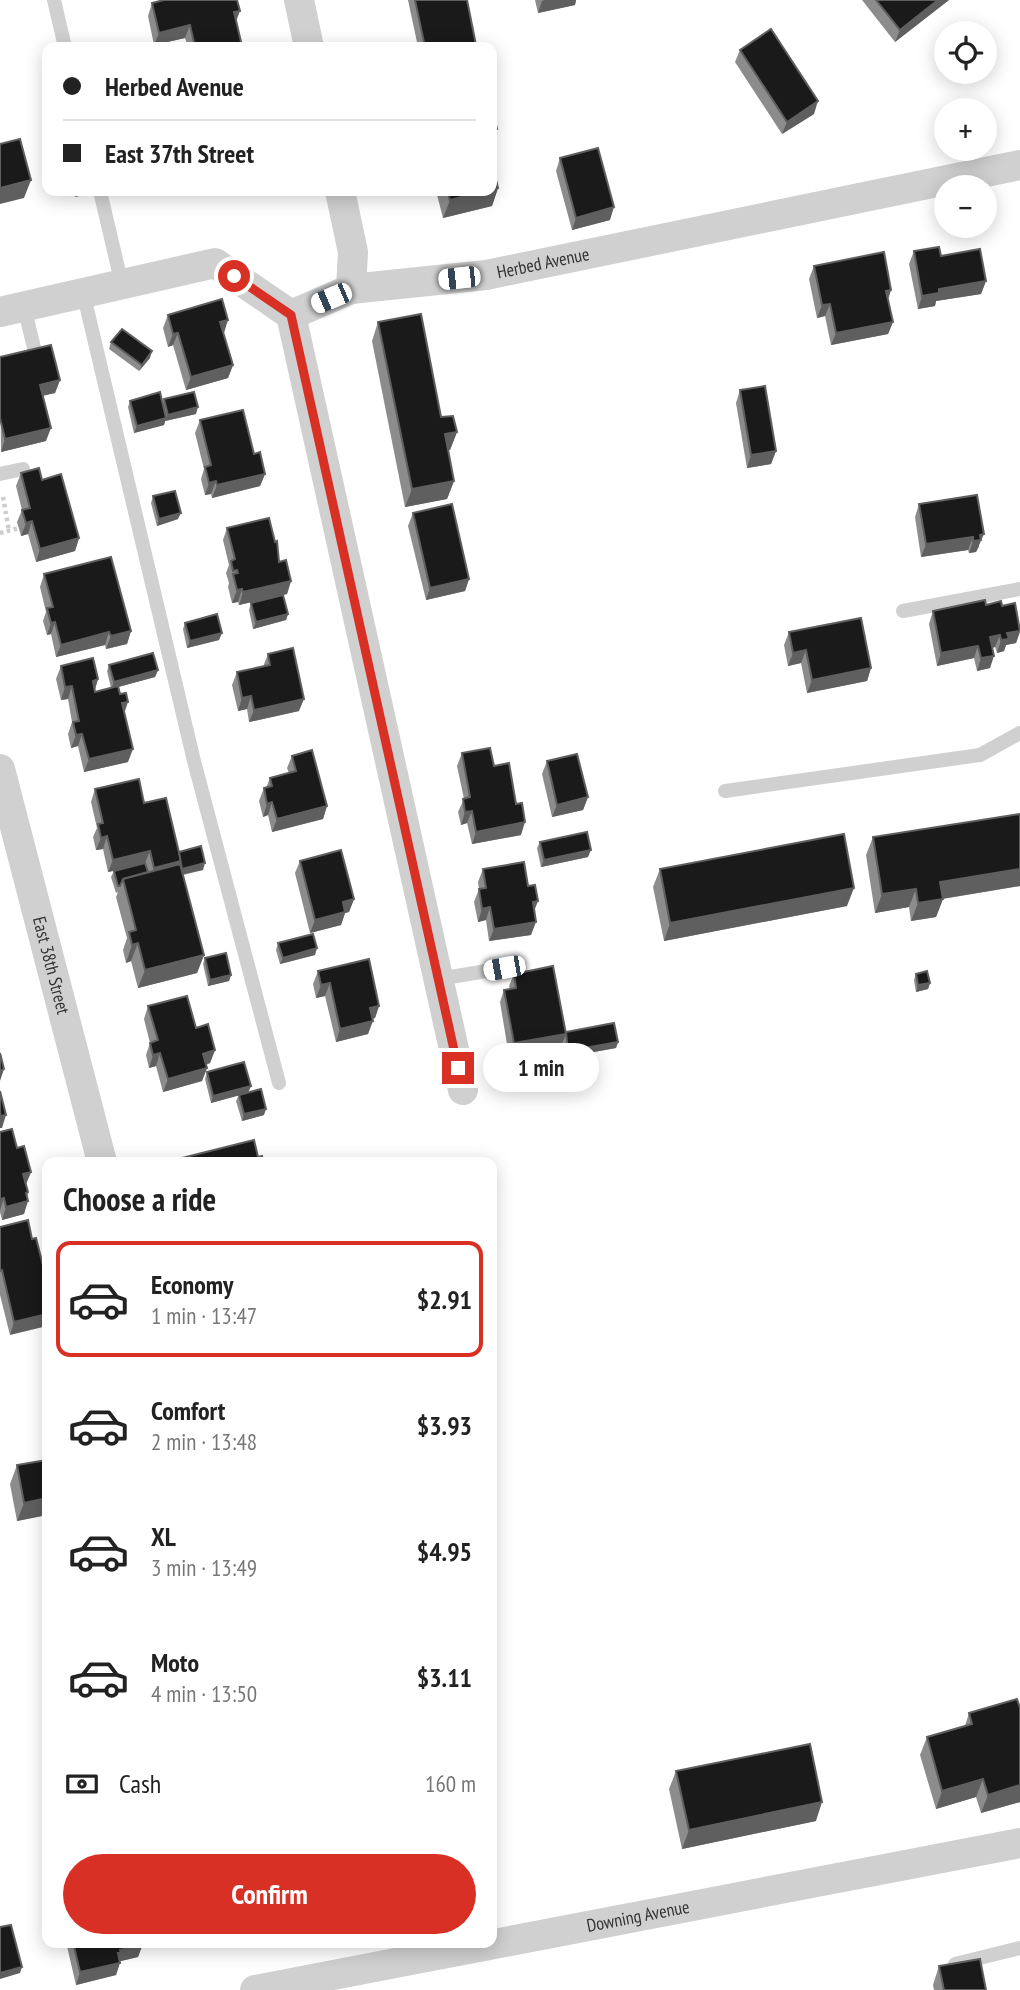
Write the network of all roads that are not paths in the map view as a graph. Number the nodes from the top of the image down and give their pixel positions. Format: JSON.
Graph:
{"nodes":[{"id":1,"x":54,"y":0,"type":"edge"},
{"id":2,"x":299,"y":0,"type":"edge"},
{"id":3,"x":64,"y":42,"type":"edge"},
{"id":4,"x":308,"y":42,"type":"edge"},
{"id":5,"x":1020,"y":165,"type":"edge"},
{"id":6,"x":101,"y":196,"type":"edge"},
{"id":7,"x":341,"y":196,"type":"edge"},
{"id":8,"x":122,"y":285,"type":"junction"},
{"id":9,"x":351,"y":289,"type":"junction"},
{"id":10,"x":83,"y":292,"type":"junction"},
{"id":11,"x":12,"y":309,"type":"edge"},
{"id":12,"x":291,"y":315,"type":"junction"},
{"id":13,"x":37,"y":359,"type":"edge"},
{"id":14,"x":23,"y":469,"type":"edge"},
{"id":15,"x":2,"y":474,"type":"edge"},
{"id":16,"x":1020,"y":589,"type":"edge"},
{"id":17,"x":903,"y":611,"type":"dead end"},
{"id":18,"x":1020,"y":733,"type":"edge"},
{"id":19,"x":0,"y":769,"type":"edge"},
{"id":20,"x":726,"y":792,"type":"dead end"},
{"id":21,"x":504,"y":968,"type":"dead end"},
{"id":22,"x":439,"y":979,"type":"junction"},
{"id":23,"x":279,"y":1083,"type":"dead end"},
{"id":24,"x":463,"y":1090,"type":"dead end"},
{"id":25,"x":101,"y":1157,"type":"edge"},
{"id":26,"x":1020,"y":1843,"type":"edge"},
{"id":27,"x":497,"y":1943,"type":"edge"},
{"id":28,"x":474,"y":1948,"type":"edge"},
{"id":29,"x":1020,"y":1948,"type":"edge"},
{"id":30,"x":955,"y":1964,"type":"edge"},
{"id":31,"x":255,"y":1990,"type":"edge"}],
"edges":[{"from":1,"to":3,"type":"lane"},
{"from":2,"to":4,"type":"street"},
{"from":5,"to":9,"type":"street","name":"Herbed Avenue"},
{"from":6,"to":8,"type":"lane"},
{"from":7,"to":9,"type":"street"},
{"from":8,"to":10,"type":"street"},
{"from":8,"to":12,"type":"street"},
{"from":9,"to":12,"type":"street","name":"Herbed Avenue"},
{"from":10,"to":11,"type":"street"},
{"from":10,"to":23,"type":"lane"},
{"from":11,"to":13,"type":"lane"},
{"from":12,"to":22,"type":"street"},
{"from":14,"to":15,"type":"lane"},
{"from":16,"to":17,"type":"lane"},
{"from":18,"to":20,"type":"lane"},
{"from":19,"to":25,"type":"street","name":"East 38th Street"},
{"from":21,"to":22,"type":"lane"},
{"from":22,"to":24,"type":"street"},
{"from":26,"to":27,"type":"street","name":"Downing Avenue"},
{"from":28,"to":31,"type":"street","name":"Downing Avenue"},
{"from":29,"to":30,"type":"lane"}]}
